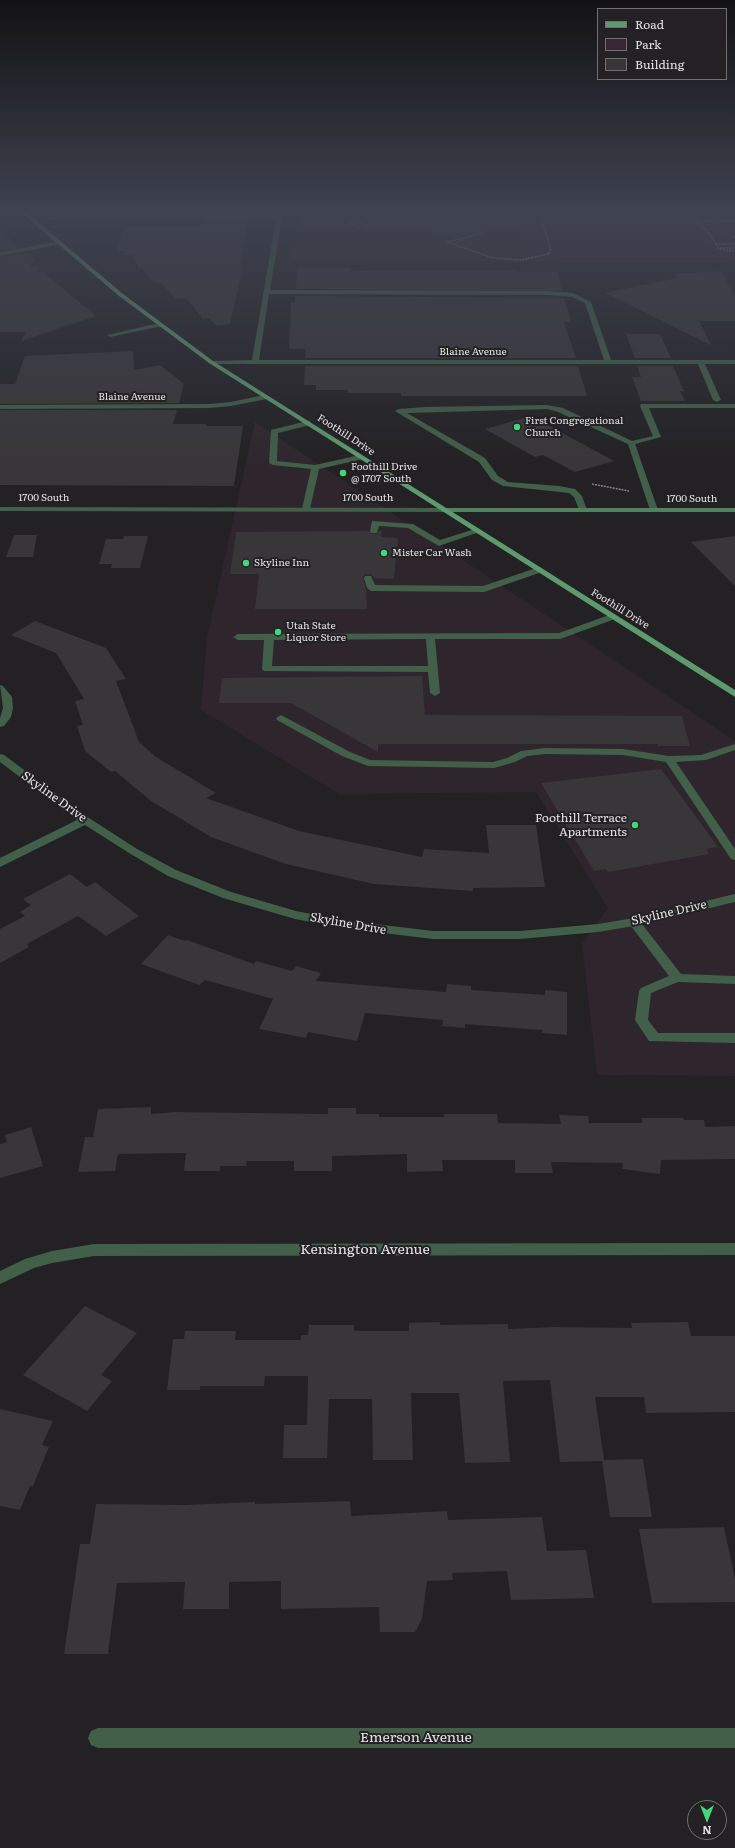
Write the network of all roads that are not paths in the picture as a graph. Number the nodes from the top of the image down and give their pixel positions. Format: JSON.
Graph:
{"nodes":[{"id":1,"x":124,"y":297,"type":"edge"},
{"id":2,"x":265,"y":297,"type":"edge"},
{"id":3,"x":579,"y":297,"type":"edge"},
{"id":4,"x":160,"y":325,"type":"junction"},
{"id":5,"x":110,"y":335,"type":"dead end"},
{"id":6,"x":211,"y":362,"type":"junction"},
{"id":7,"x":255,"y":362,"type":"junction"},
{"id":8,"x":608,"y":362,"type":"junction"},
{"id":9,"x":701,"y":362,"type":"junction"},
{"id":10,"x":735,"y":362,"type":"edge"},
{"id":11,"x":264,"y":396,"type":"junction"},
{"id":12,"x":718,"y":400,"type":"dead end"},
{"id":13,"x":735,"y":406,"type":"edge"},
{"id":14,"x":0,"y":407,"type":"edge"},
{"id":15,"x":307,"y":423,"type":"junction"},
{"id":16,"x":631,"y":443,"type":"junction"},
{"id":17,"x":360,"y":457,"type":"junction"},
{"id":18,"x":315,"y":467,"type":"junction"},
{"id":19,"x":0,"y":509,"type":"edge"},
{"id":20,"x":306,"y":510,"type":"junction"},
{"id":21,"x":445,"y":510,"type":"junction"},
{"id":22,"x":583,"y":510,"type":"junction"},
{"id":23,"x":654,"y":510,"type":"junction"},
{"id":24,"x":735,"y":510,"type":"edge"},
{"id":25,"x":374,"y":530,"type":"dead end"},
{"id":26,"x":478,"y":531,"type":"junction"},
{"id":27,"x":539,"y":570,"type":"junction"},
{"id":28,"x":368,"y":578,"type":"dead end"},
{"id":29,"x":612,"y":617,"type":"junction"},
{"id":30,"x":430,"y":636,"type":"junction"},
{"id":31,"x":238,"y":637,"type":"dead end"},
{"id":32,"x":269,"y":637,"type":"junction"},
{"id":33,"x":433,"y":669,"type":"junction"},
{"id":34,"x":0,"y":688,"type":"edge"},
{"id":35,"x":435,"y":693,"type":"dead end"},
{"id":36,"x":735,"y":694,"type":"edge"},
{"id":37,"x":281,"y":718,"type":"dead end"},
{"id":38,"x":0,"y":724,"type":"edge"},
{"id":39,"x":735,"y":747,"type":"edge"},
{"id":40,"x":0,"y":757,"type":"edge"},
{"id":41,"x":669,"y":759,"type":"junction"},
{"id":42,"x":85,"y":820,"type":"junction"},
{"id":43,"x":735,"y":857,"type":"edge"},
{"id":44,"x":0,"y":863,"type":"edge"},
{"id":45,"x":735,"y":898,"type":"edge"},
{"id":46,"x":634,"y":922,"type":"junction"},
{"id":47,"x":677,"y":978,"type":"junction"},
{"id":48,"x":735,"y":980,"type":"edge"},
{"id":49,"x":735,"y":1038,"type":"edge"},
{"id":50,"x":735,"y":1249,"type":"edge"},
{"id":51,"x":0,"y":1278,"type":"edge"},
{"id":52,"x":98,"y":1738,"type":"dead end"},
{"id":53,"x":735,"y":1738,"type":"edge"}],
"edges":[{"from":1,"to":4,"type":"main road","name":"Foothill Drive"},
{"from":2,"to":7,"type":"street"},
{"from":3,"to":8,"type":"street"},
{"from":4,"to":5,"type":"street"},
{"from":4,"to":6,"type":"main road","name":"Foothill Drive"},
{"from":6,"to":7,"type":"street","name":"Blaine Avenue"},
{"from":6,"to":11,"type":"main road","name":"Foothill Drive"},
{"from":7,"to":8,"type":"street","name":"Blaine Avenue"},
{"from":8,"to":9,"type":"street","name":"Blaine Avenue"},
{"from":9,"to":10,"type":"street","name":"Blaine Avenue"},
{"from":9,"to":12,"type":"street"},
{"from":11,"to":14,"type":"street","name":"Blaine Avenue"},
{"from":11,"to":15,"type":"main road","name":"Foothill Drive"},
{"from":13,"to":16,"type":"street"},
{"from":15,"to":17,"type":"main road","name":"Foothill Drive"},
{"from":15,"to":18,"type":"street"},
{"from":16,"to":22,"type":"street"},
{"from":16,"to":23,"type":"street"},
{"from":17,"to":18,"type":"street"},
{"from":17,"to":21,"type":"main road","name":"Foothill Drive"},
{"from":18,"to":20,"type":"street"},
{"from":19,"to":20,"type":"street","name":"1700 South"},
{"from":20,"to":21,"type":"street","name":"1700 South"},
{"from":21,"to":22,"type":"street","name":"1700 South"},
{"from":21,"to":26,"type":"main road","name":"Foothill Drive"},
{"from":22,"to":23,"type":"street","name":"1700 South"},
{"from":23,"to":24,"type":"street","name":"1700 South"},
{"from":25,"to":26,"type":"street"},
{"from":26,"to":27,"type":"main road","name":"Foothill Drive"},
{"from":27,"to":28,"type":"street"},
{"from":27,"to":29,"type":"main road","name":"Foothill Drive"},
{"from":29,"to":30,"type":"street"},
{"from":29,"to":36,"type":"main road","name":"Foothill Drive"},
{"from":30,"to":32,"type":"street"},
{"from":30,"to":33,"type":"street"},
{"from":31,"to":32,"type":"street"},
{"from":32,"to":33,"type":"street"},
{"from":33,"to":35,"type":"street"},
{"from":34,"to":38,"type":"street"},
{"from":37,"to":41,"type":"street"},
{"from":39,"to":41,"type":"street"},
{"from":40,"to":42,"type":"street","name":"Skyline Drive"},
{"from":41,"to":43,"type":"street"},
{"from":42,"to":44,"type":"street"},
{"from":42,"to":46,"type":"street","name":"Skyline Drive"},
{"from":45,"to":46,"type":"street","name":"Skyline Drive"},
{"from":46,"to":47,"type":"street"},
{"from":47,"to":48,"type":"street"},
{"from":47,"to":49,"type":"street"},
{"from":50,"to":51,"type":"street","name":"Kensington Avenue"},
{"from":52,"to":53,"type":"street","name":"Emerson Avenue"}]}
